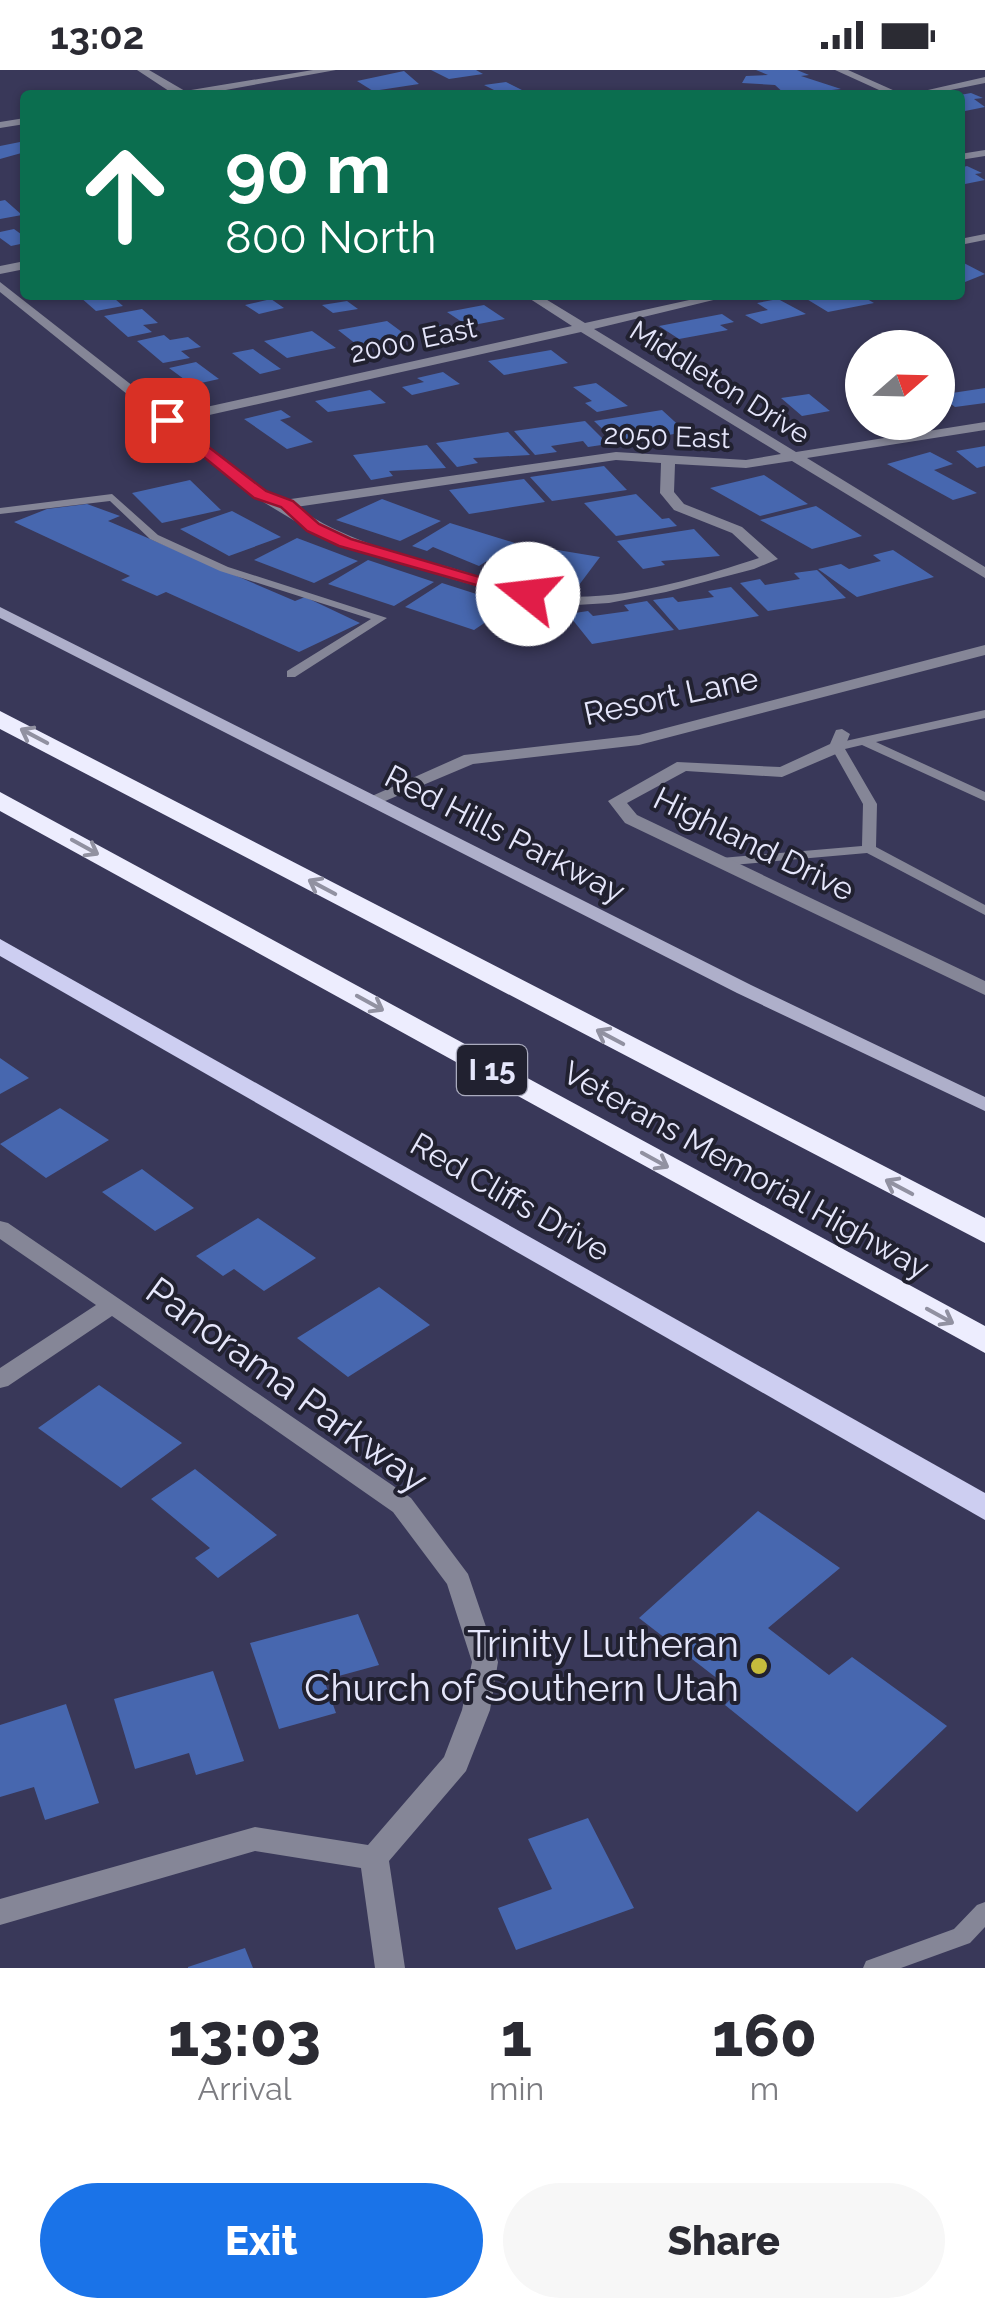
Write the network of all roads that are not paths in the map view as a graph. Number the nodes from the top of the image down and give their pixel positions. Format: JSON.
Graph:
{"nodes":[{"id":1,"x":142,"y":70,"type":"edge"},
{"id":2,"x":331,"y":70,"type":"edge"},
{"id":3,"x":840,"y":70,"type":"edge"},
{"id":4,"x":985,"y":80,"type":"edge"},
{"id":5,"x":175,"y":90,"type":"edge"},
{"id":6,"x":213,"y":90,"type":"edge"},
{"id":7,"x":887,"y":90,"type":"edge"},
{"id":8,"x":936,"y":90,"type":"edge"},
{"id":9,"x":0,"y":286,"type":"edge"},
{"id":10,"x":538,"y":300,"type":"edge"},
{"id":11,"x":706,"y":300,"type":"edge"},
{"id":12,"x":584,"y":328,"type":"junction"},
{"id":13,"x":167,"y":420,"type":"junction"},
{"id":14,"x":985,"y":426,"type":"edge"},
{"id":15,"x":793,"y":457,"type":"junction"},
{"id":16,"x":668,"y":460,"type":"junction"},
{"id":17,"x":287,"y":504,"type":"junction"},
{"id":18,"x":0,"y":511,"type":"edge"},
{"id":19,"x":985,"y":573,"type":"edge"},
{"id":20,"x":0,"y":612,"type":"edge"},
{"id":21,"x":985,"y":650,"type":"edge"},
{"id":22,"x":290,"y":674,"type":"dead end"},
{"id":23,"x":985,"y":714,"type":"edge"},
{"id":24,"x":0,"y":719,"type":"edge"},
{"id":25,"x":840,"y":741,"type":"junction"},
{"id":26,"x":866,"y":742,"type":"junction"},
{"id":27,"x":985,"y":797,"type":"edge"},
{"id":28,"x":0,"y":800,"type":"edge"},
{"id":29,"x":372,"y":800,"type":"junction"},
{"id":30,"x":868,"y":849,"type":"junction"},
{"id":31,"x":721,"y":862,"type":"junction"},
{"id":32,"x":985,"y":911,"type":"edge"},
{"id":33,"x":0,"y":946,"type":"edge"},
{"id":34,"x":985,"y":989,"type":"edge"},
{"id":35,"x":985,"y":1105,"type":"edge"},
{"id":36,"x":0,"y":1228,"type":"edge"},
{"id":37,"x":985,"y":1232,"type":"edge"},
{"id":38,"x":112,"y":1305,"type":"junction"},
{"id":39,"x":985,"y":1341,"type":"edge"},
{"id":40,"x":0,"y":1380,"type":"edge"},
{"id":41,"x":985,"y":1508,"type":"edge"},
{"id":42,"x":374,"y":1858,"type":"junction"},
{"id":43,"x":0,"y":1912,"type":"edge"},
{"id":44,"x":985,"y":1912,"type":"edge"},
{"id":45,"x":390,"y":1968,"type":"edge"},
{"id":46,"x":874,"y":1968,"type":"edge"}],
"edges":[{"from":1,"to":5,"type":"street"},
{"from":2,"to":6,"type":"street"},
{"from":3,"to":7,"type":"street"},
{"from":4,"to":8,"type":"street"},
{"from":9,"to":13,"type":"street"},
{"from":10,"to":12,"type":"street","name":"Middleton Drive"},
{"from":11,"to":12,"type":"street","name":"2000 East"},
{"from":12,"to":13,"type":"street","name":"2000 East"},
{"from":12,"to":15,"type":"street","name":"Middleton Drive"},
{"from":13,"to":17,"type":"street"},
{"from":14,"to":15,"type":"street","name":"2050 East"},
{"from":15,"to":16,"type":"street","name":"2050 East"},
{"from":15,"to":19,"type":"street","name":"Middleton Drive"},
{"from":16,"to":17,"type":"street","name":"2050 East"},
{"from":16,"to":17,"type":"street"},
{"from":18,"to":22,"type":"lane"},
{"from":20,"to":29,"type":"main road","name":"Red Hills Parkway"},
{"from":21,"to":29,"type":"street","name":"Resort Lane"},
{"from":23,"to":26,"type":"lane"},
{"from":37,"to":24,"type":"highway","name":"Veterans Memorial Highway","number":"I 15","one_way":true},
{"from":25,"to":26,"type":"lane"},
{"from":25,"to":30,"type":"lane"},
{"from":25,"to":31,"type":"street","name":"Highland Drive"},
{"from":26,"to":27,"type":"lane"},
{"from":28,"to":39,"type":"highway","name":"Veterans Memorial Highway","number":"I 15","one_way":true},
{"from":29,"to":35,"type":"main road","name":"Red Hills Parkway"},
{"from":30,"to":31,"type":"lane"},
{"from":30,"to":32,"type":"lane"},
{"from":31,"to":34,"type":"street","name":"Highland Drive"},
{"from":33,"to":41,"type":"main road","name":"Red Cliffs Drive"},
{"from":36,"to":38,"type":"street","name":"Panorama Parkway"},
{"from":38,"to":40,"type":"street"},
{"from":38,"to":42,"type":"street","name":"Panorama Parkway"},
{"from":42,"to":43,"type":"street"},
{"from":42,"to":45,"type":"street"},
{"from":44,"to":46,"type":"lane"}]}
